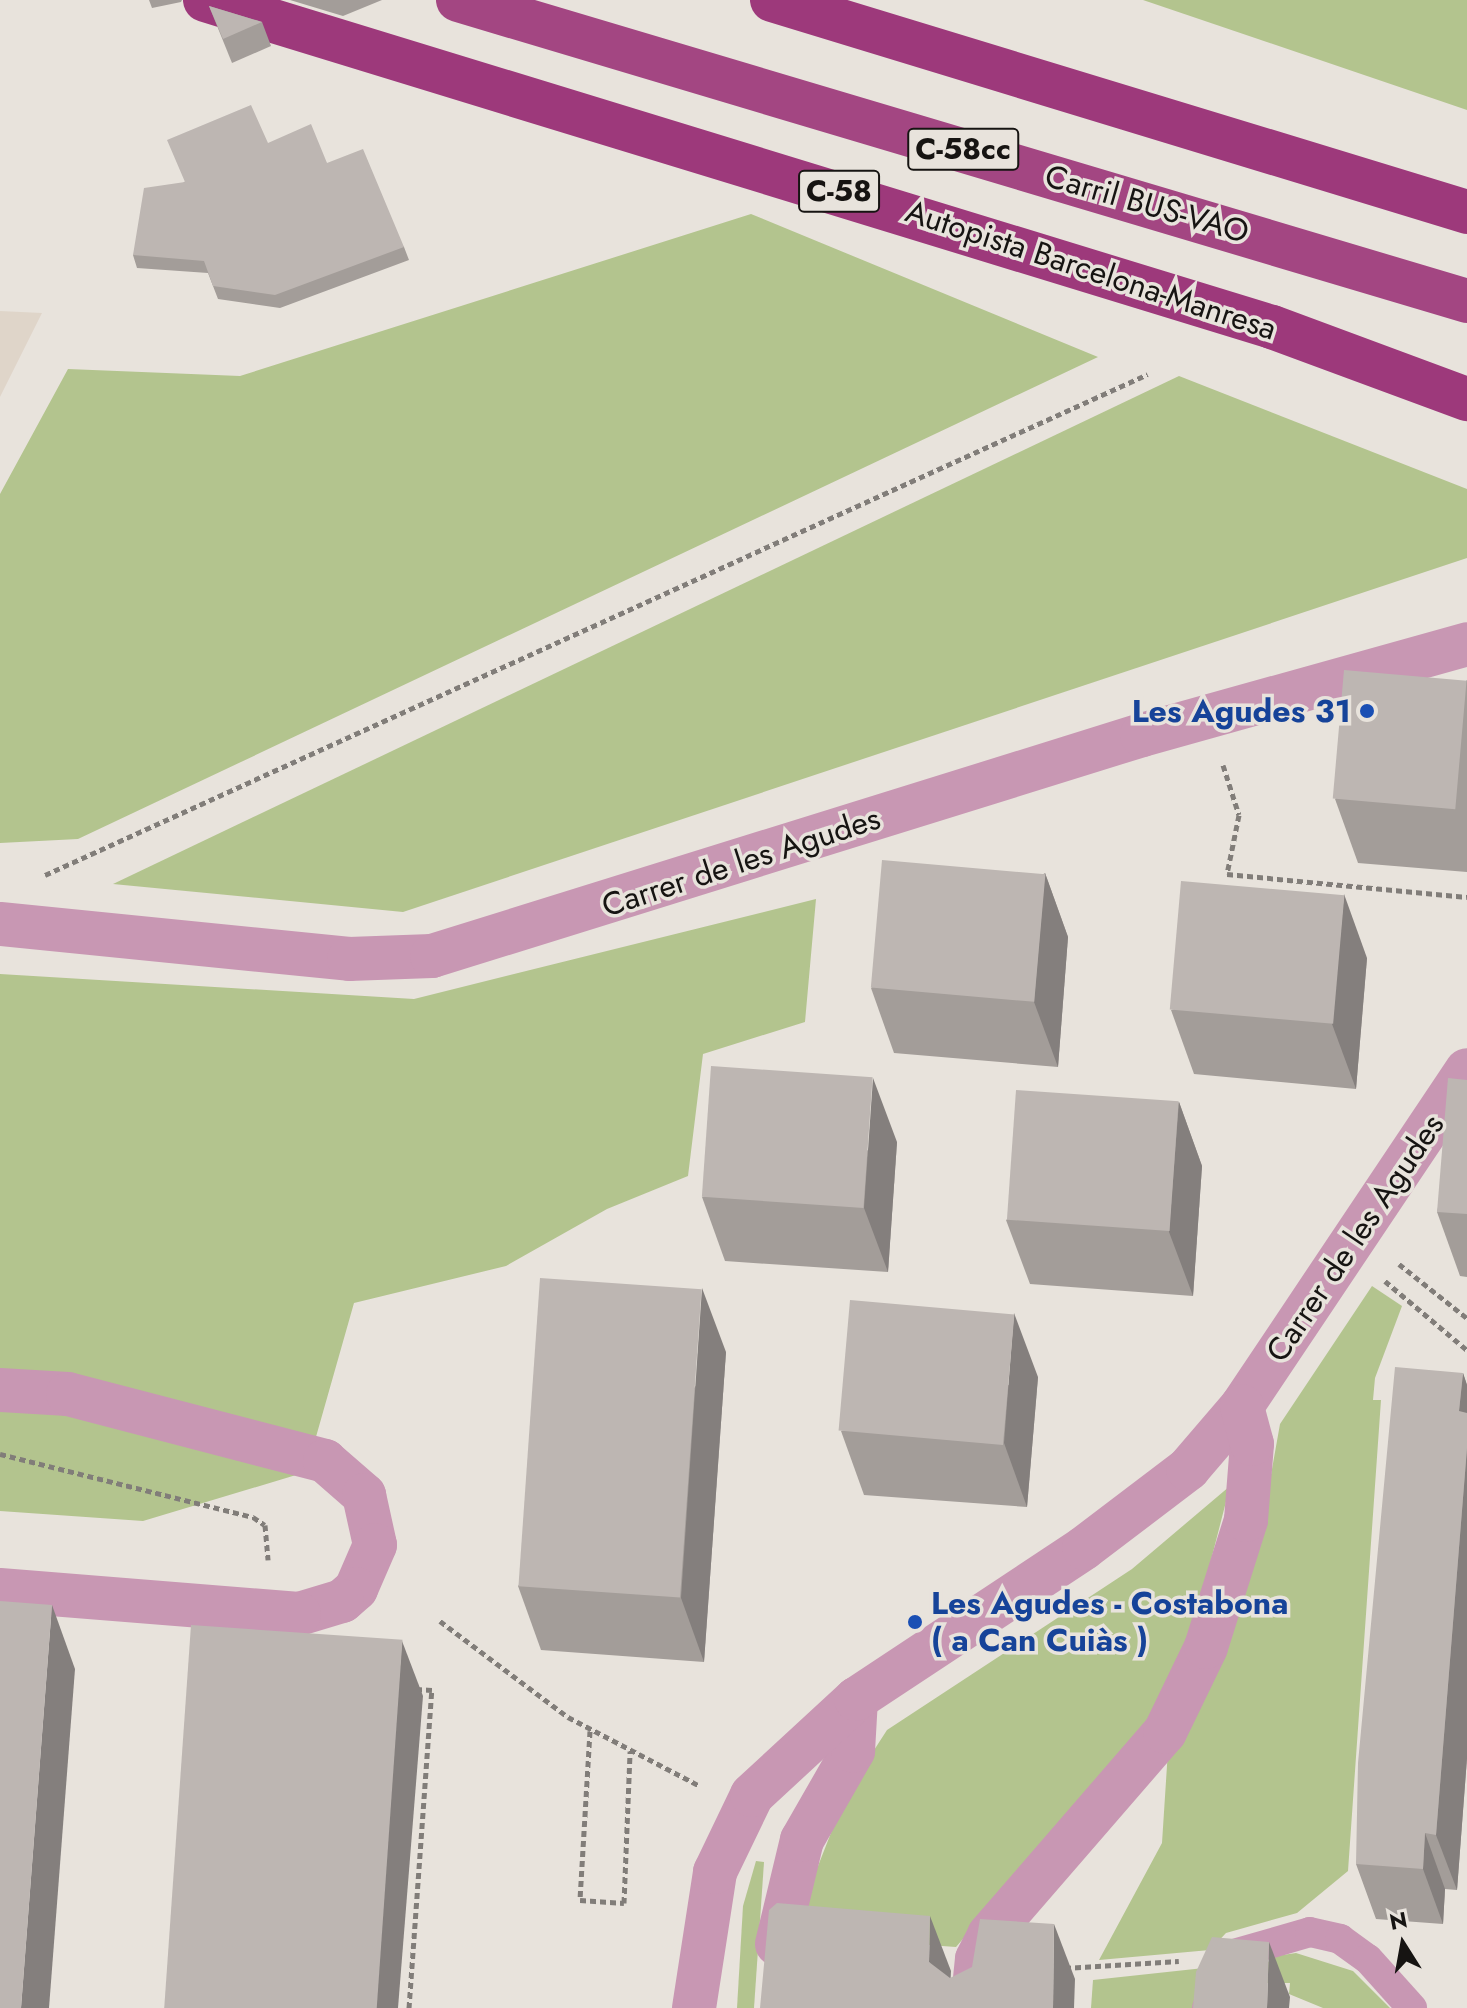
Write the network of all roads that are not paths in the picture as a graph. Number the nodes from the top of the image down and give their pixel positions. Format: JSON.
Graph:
{"nodes":[{"id":1,"x":205,"y":0,"type":"edge"},
{"id":2,"x":458,"y":0,"type":"edge"},
{"id":3,"x":785,"y":4,"type":"edge"},
{"id":4,"x":1467,"y":212,"type":"edge"},
{"id":5,"x":1467,"y":301,"type":"edge"},
{"id":6,"x":1467,"y":399,"type":"edge"},
{"id":7,"x":1467,"y":644,"type":"edge"},
{"id":8,"x":0,"y":924,"type":"edge"},
{"id":9,"x":1467,"y":1070,"type":"edge"},
{"id":10,"x":0,"y":1390,"type":"edge"},
{"id":11,"x":1242,"y":1406,"type":"junction"},
{"id":12,"x":0,"y":1590,"type":"edge"},
{"id":13,"x":856,"y":1699,"type":"junction"},
{"id":14,"x":777,"y":1944,"type":"edge"},
{"id":15,"x":694,"y":2008,"type":"edge"},
{"id":16,"x":972,"y":2008,"type":"edge"},
{"id":17,"x":1207,"y":2008,"type":"edge"},
{"id":18,"x":1412,"y":2008,"type":"edge"}],
"edges":[{"from":1,"to":6,"type":"highway","name":"Autopista Barcelona-Manresa","number":"C-58"},
{"from":2,"to":5,"type":"highway","name":"Carril BUS-VAO","number":"C-58cc"},
{"from":3,"to":4,"type":"highway"},
{"from":7,"to":8,"type":"street","name":"Carrer de les Agudes"},
{"from":9,"to":11,"type":"street","name":"Carrer de les Agudes"},
{"from":10,"to":12,"type":"street"},
{"from":11,"to":13,"type":"street","name":"Carrer de les Agudes"},
{"from":11,"to":16,"type":"street"},
{"from":13,"to":14,"type":"street"},
{"from":13,"to":15,"type":"street","name":"Carrer de les Agudes"},
{"from":17,"to":18,"type":"lane"}]}
